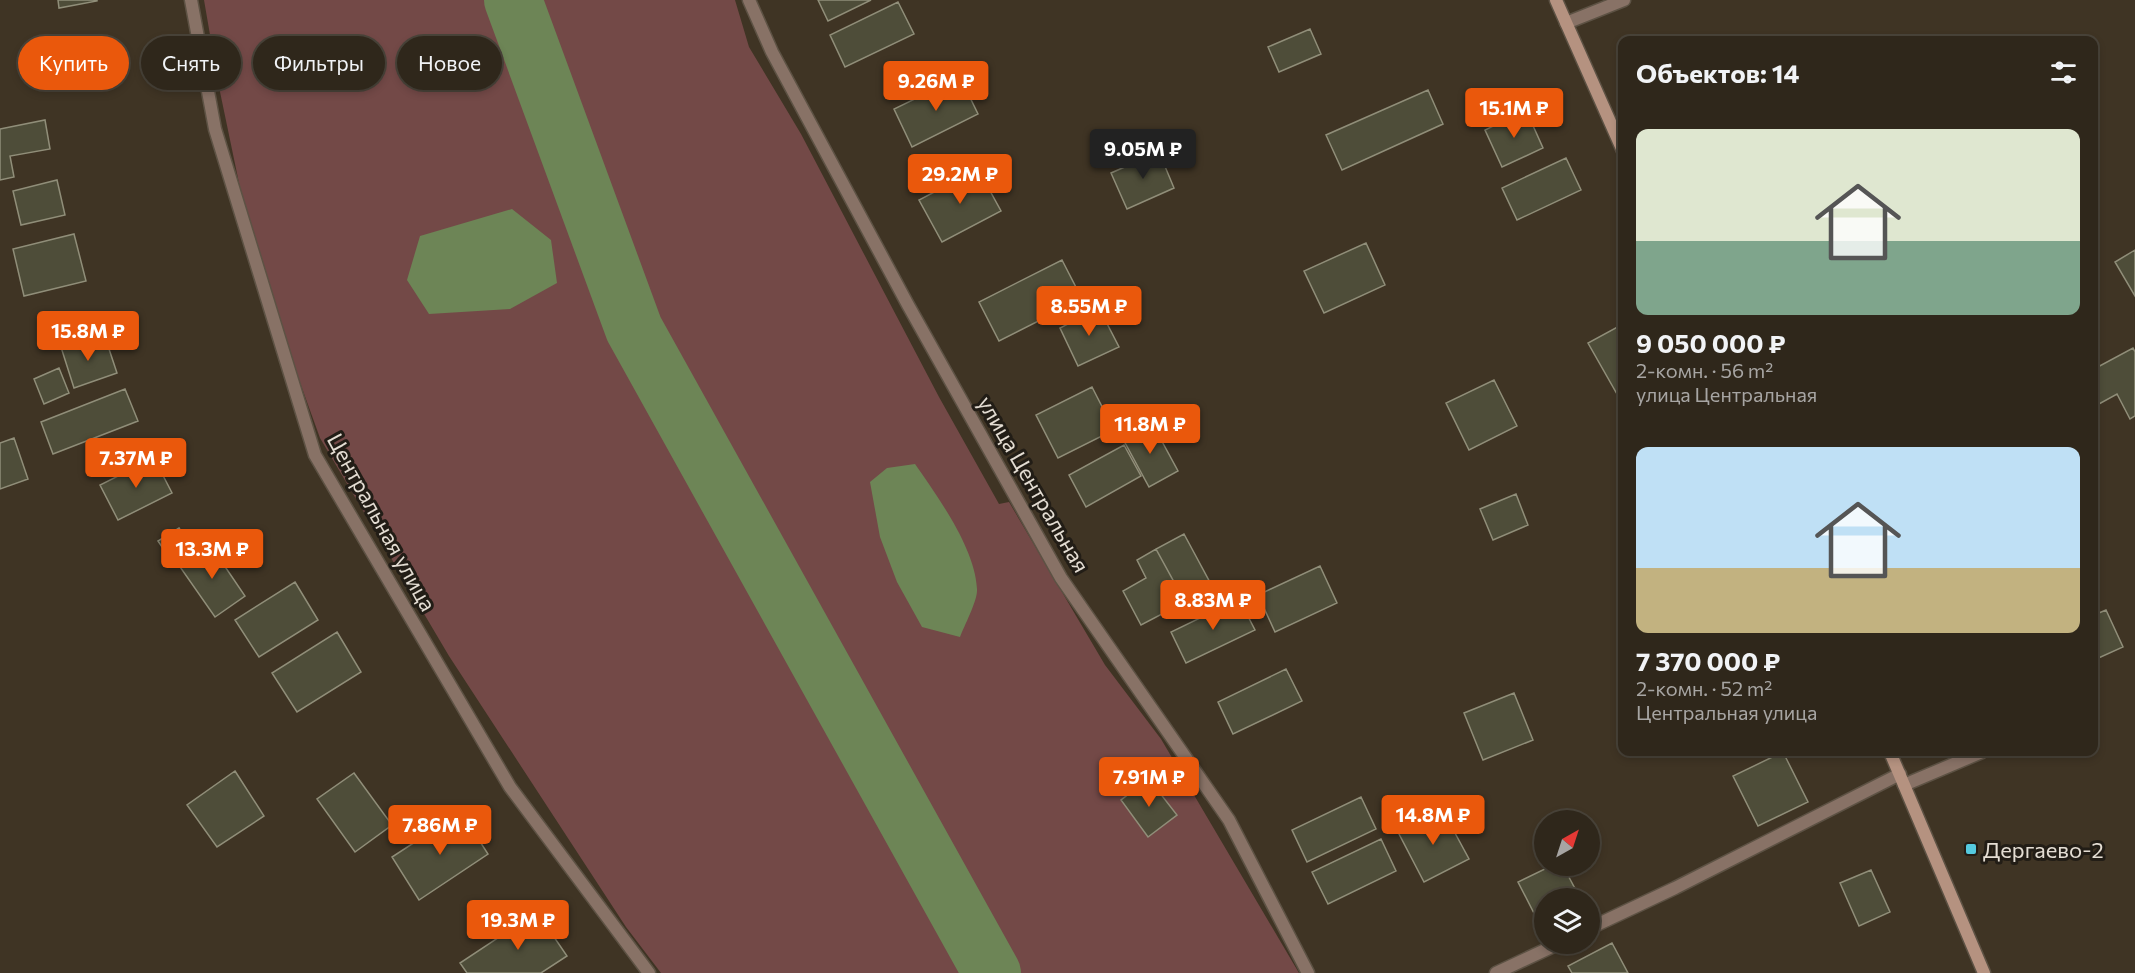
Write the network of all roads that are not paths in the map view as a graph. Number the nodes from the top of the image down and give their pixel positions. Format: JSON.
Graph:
{"nodes":[{"id":1,"x":191,"y":0,"type":"edge"},
{"id":2,"x":749,"y":0,"type":"edge"},
{"id":3,"x":1556,"y":0,"type":"edge"},
{"id":4,"x":1624,"y":0,"type":"edge"},
{"id":5,"x":1566,"y":23,"type":"junction"},
{"id":6,"x":1618,"y":140,"type":"edge"},
{"id":7,"x":1892,"y":756,"type":"edge"},
{"id":8,"x":1971,"y":756,"type":"edge"},
{"id":9,"x":1902,"y":780,"type":"junction"},
{"id":10,"x":1600,"y":923,"type":"edge"},
{"id":11,"x":1537,"y":954,"type":"edge"},
{"id":12,"x":649,"y":973,"type":"edge"},
{"id":13,"x":1308,"y":973,"type":"edge"},
{"id":14,"x":1496,"y":973,"type":"edge"},
{"id":15,"x":1984,"y":973,"type":"edge"}],
"edges":[{"from":1,"to":12,"type":"street","name":"Центральная улица"},
{"from":2,"to":13,"type":"street","name":"улица Центральная"},
{"from":3,"to":5,"type":"main road"},
{"from":4,"to":5,"type":"street"},
{"from":5,"to":6,"type":"main road"},
{"from":7,"to":9,"type":"main road"},
{"from":8,"to":9,"type":"street"},
{"from":9,"to":10,"type":"street"},
{"from":9,"to":15,"type":"main road"},
{"from":11,"to":14,"type":"street"}]}
